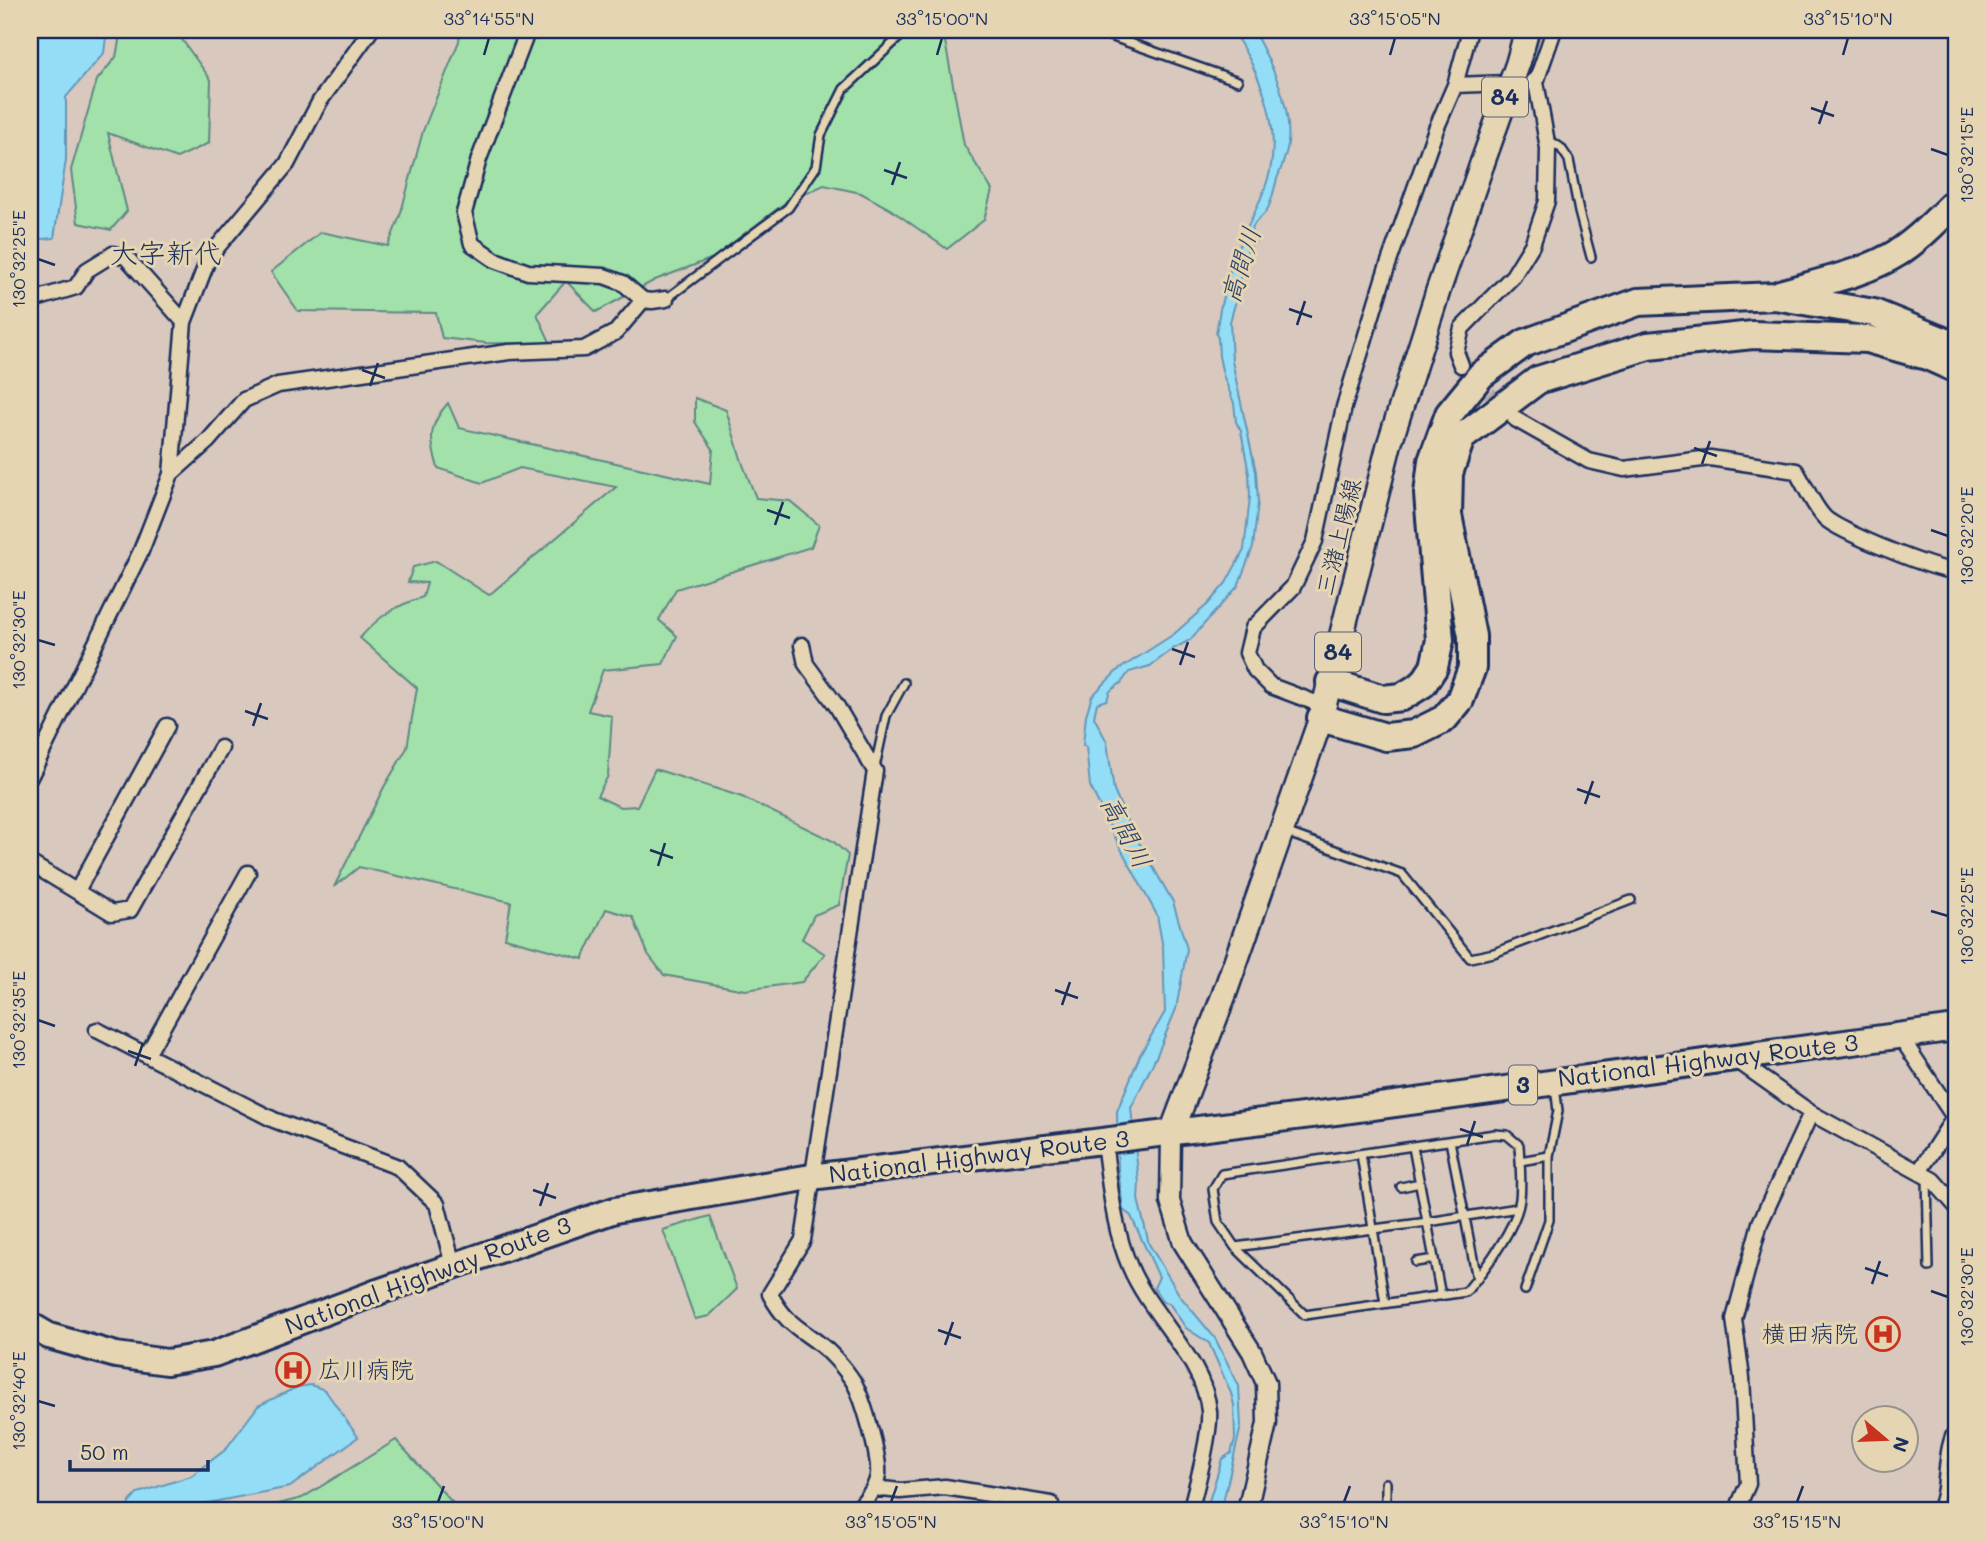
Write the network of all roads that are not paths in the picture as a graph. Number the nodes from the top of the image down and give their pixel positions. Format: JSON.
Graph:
{"nodes":[{"id":1,"x":369,"y":30,"type":"edge"},
{"id":2,"x":528,"y":30,"type":"edge"},
{"id":3,"x":907,"y":30,"type":"edge"},
{"id":4,"x":1093,"y":30,"type":"edge"},
{"id":5,"x":1470,"y":30,"type":"edge"},
{"id":6,"x":1527,"y":30,"type":"edge"},
{"id":7,"x":1554,"y":30,"type":"edge"},
{"id":8,"x":1238,"y":81,"type":"dead end"},
{"id":9,"x":1536,"y":82,"type":"junction"},
{"id":10,"x":1455,"y":85,"type":"junction"},
{"id":11,"x":1546,"y":138,"type":"junction"},
{"id":12,"x":1956,"y":201,"type":"edge"},
{"id":13,"x":1591,"y":257,"type":"dead end"},
{"id":14,"x":1776,"y":296,"type":"junction"},
{"id":15,"x":643,"y":299,"type":"junction"},
{"id":16,"x":666,"y":299,"type":"joint"},
{"id":17,"x":33,"y":300,"type":"dead end"},
{"id":18,"x":184,"y":322,"type":"junction"},
{"id":19,"x":1956,"y":346,"type":"edge"},
{"id":20,"x":1461,"y":365,"type":"dead end"},
{"id":21,"x":1956,"y":369,"type":"edge"},
{"id":22,"x":1515,"y":419,"type":"tunnel mouth"},
{"id":23,"x":171,"y":474,"type":"junction"},
{"id":24,"x":1956,"y":571,"type":"edge"},
{"id":25,"x":802,"y":645,"type":"dead end"},
{"id":26,"x":904,"y":683,"type":"dead end"},
{"id":27,"x":1325,"y":702,"type":"junction"},
{"id":28,"x":167,"y":726,"type":"dead end"},
{"id":29,"x":221,"y":748,"type":"dead end"},
{"id":30,"x":875,"y":771,"type":"junction"},
{"id":31,"x":30,"y":777,"type":"edge"},
{"id":32,"x":1281,"y":830,"type":"junction"},
{"id":33,"x":30,"y":863,"type":"edge"},
{"id":34,"x":248,"y":873,"type":"dead end"},
{"id":35,"x":77,"y":891,"type":"junction"},
{"id":36,"x":1630,"y":900,"type":"dead end"},
{"id":37,"x":1956,"y":1028,"type":"edge"},
{"id":38,"x":97,"y":1030,"type":"dead end"},
{"id":39,"x":1900,"y":1036,"type":"junction"},
{"id":40,"x":147,"y":1055,"type":"junction"},
{"id":41,"x":1735,"y":1059,"type":"junction"},
{"id":42,"x":1555,"y":1081,"type":"junction"},
{"id":43,"x":1811,"y":1113,"type":"junction"},
{"id":44,"x":1955,"y":1119,"type":"edge"},
{"id":45,"x":1158,"y":1135,"type":"junction"},
{"id":46,"x":1108,"y":1141,"type":"junction"},
{"id":47,"x":1450,"y":1141,"type":"junction"},
{"id":48,"x":1413,"y":1146,"type":"junction"},
{"id":49,"x":1360,"y":1154,"type":"junction"},
{"id":50,"x":1549,"y":1156,"type":"junction"},
{"id":51,"x":1520,"y":1161,"type":"junction"},
{"id":52,"x":1923,"y":1174,"type":"junction"},
{"id":53,"x":811,"y":1177,"type":"junction"},
{"id":54,"x":1420,"y":1183,"type":"junction"},
{"id":55,"x":1401,"y":1187,"type":"dead end"},
{"id":56,"x":1956,"y":1206,"type":"edge"},
{"id":57,"x":1518,"y":1208,"type":"junction"},
{"id":58,"x":1465,"y":1217,"type":"junction"},
{"id":59,"x":1428,"y":1222,"type":"junction"},
{"id":60,"x":1372,"y":1228,"type":"junction"},
{"id":61,"x":1235,"y":1247,"type":"junction"},
{"id":62,"x":1434,"y":1259,"type":"junction"},
{"id":63,"x":1416,"y":1262,"type":"dead end"},
{"id":64,"x":453,"y":1265,"type":"junction"},
{"id":65,"x":1929,"y":1267,"type":"dead end"},
{"id":66,"x":1477,"y":1279,"type":"junction"},
{"id":67,"x":1525,"y":1290,"type":"dead end"},
{"id":68,"x":1441,"y":1296,"type":"junction"},
{"id":69,"x":1385,"y":1303,"type":"junction"},
{"id":70,"x":30,"y":1325,"type":"edge"},
{"id":71,"x":1956,"y":1424,"type":"edge"},
{"id":72,"x":1386,"y":1483,"type":"dead end"},
{"id":73,"x":874,"y":1488,"type":"junction"},
{"id":74,"x":1740,"y":1502,"type":"dead end"},
{"id":75,"x":1196,"y":1510,"type":"edge"},
{"id":76,"x":856,"y":1511,"type":"edge"},
{"id":77,"x":1052,"y":1511,"type":"edge"},
{"id":78,"x":1247,"y":1511,"type":"edge"},
{"id":79,"x":1386,"y":1511,"type":"edge"},
{"id":80,"x":1935,"y":1511,"type":"edge"}],
"edges":[{"from":1,"to":18,"type":"street"},
{"from":2,"to":15,"type":"street"},
{"from":3,"to":16,"type":"lane"},
{"from":4,"to":8,"type":"lane"},
{"from":5,"to":10,"type":"street"},
{"from":6,"to":27,"type":"main road","name":"三潴上陽線","number":"84","bridge":true},
{"from":7,"to":9,"type":"street"},
{"from":9,"to":10,"type":"street"},
{"from":9,"to":11,"type":"street"},
{"from":10,"to":27,"type":"street"},
{"from":11,"to":13,"type":"lane"},
{"from":11,"to":20,"type":"street"},
{"from":12,"to":14,"type":"highway"},
{"from":14,"to":19,"type":"highway"},
{"from":14,"to":27,"type":"highway"},
{"from":15,"to":16,"type":"street"},
{"from":15,"to":23,"type":"street"},
{"from":17,"to":18,"type":"street"},
{"from":18,"to":23,"type":"street"},
{"from":21,"to":27,"type":"highway"},
{"from":22,"to":24,"type":"street"},
{"from":23,"to":31,"type":"street"},
{"from":25,"to":30,"type":"street"},
{"from":26,"to":30,"type":"lane"},
{"from":27,"to":32,"type":"main road","name":"三潴上陽線","number":"84"},
{"from":28,"to":35,"type":"street"},
{"from":29,"to":35,"type":"street"},
{"from":30,"to":53,"type":"street"},
{"from":32,"to":36,"type":"lane"},
{"from":32,"to":45,"type":"main road","name":"三潴上陽線","number":"84"},
{"from":33,"to":35,"type":"street"},
{"from":34,"to":40,"type":"street"},
{"from":37,"to":39,"type":"highway","name":"National Highway Route 3","number":"3"},
{"from":38,"to":40,"type":"street"},
{"from":39,"to":41,"type":"highway","name":"National Highway Route 3","number":"3"},
{"from":39,"to":44,"type":"street"},
{"from":40,"to":64,"type":"street"},
{"from":41,"to":42,"type":"highway","name":"National Highway Route 3","number":"3"},
{"from":41,"to":43,"type":"street"},
{"from":42,"to":45,"type":"highway","name":"National Highway Route 3","number":"3"},
{"from":42,"to":50,"type":"lane"},
{"from":43,"to":52,"type":"street"},
{"from":43,"to":74,"type":"street"},
{"from":44,"to":52,"type":"street"},
{"from":45,"to":46,"type":"highway","name":"National Highway Route 3","number":"3"},
{"from":45,"to":78,"type":"street"},
{"from":46,"to":53,"type":"highway","name":"National Highway Route 3","number":"3"},
{"from":46,"to":75,"type":"street"},
{"from":47,"to":48,"type":"lane"},
{"from":47,"to":51,"type":"lane"},
{"from":47,"to":58,"type":"lane"},
{"from":48,"to":49,"type":"lane"},
{"from":48,"to":54,"type":"lane"},
{"from":49,"to":60,"type":"lane"},
{"from":49,"to":61,"type":"lane"},
{"from":50,"to":51,"type":"lane"},
{"from":50,"to":67,"type":"lane"},
{"from":51,"to":57,"type":"lane"},
{"from":52,"to":56,"type":"street"},
{"from":52,"to":65,"type":"lane"},
{"from":53,"to":64,"type":"highway","name":"National Highway Route 3","number":"3"},
{"from":53,"to":73,"type":"street"},
{"from":54,"to":55,"type":"lane"},
{"from":54,"to":59,"type":"lane"},
{"from":57,"to":58,"type":"lane"},
{"from":57,"to":66,"type":"lane"},
{"from":58,"to":59,"type":"lane"},
{"from":58,"to":66,"type":"lane"},
{"from":59,"to":60,"type":"lane"},
{"from":59,"to":62,"type":"lane"},
{"from":60,"to":61,"type":"lane"},
{"from":60,"to":69,"type":"lane"},
{"from":61,"to":69,"type":"lane"},
{"from":62,"to":63,"type":"lane"},
{"from":62,"to":68,"type":"lane"},
{"from":64,"to":70,"type":"highway","name":"National Highway Route 3","number":"3"},
{"from":66,"to":68,"type":"lane"},
{"from":68,"to":69,"type":"lane"},
{"from":71,"to":80,"type":"lane"},
{"from":72,"to":79,"type":"lane"},
{"from":73,"to":76,"type":"street"},
{"from":73,"to":77,"type":"street"}]}
